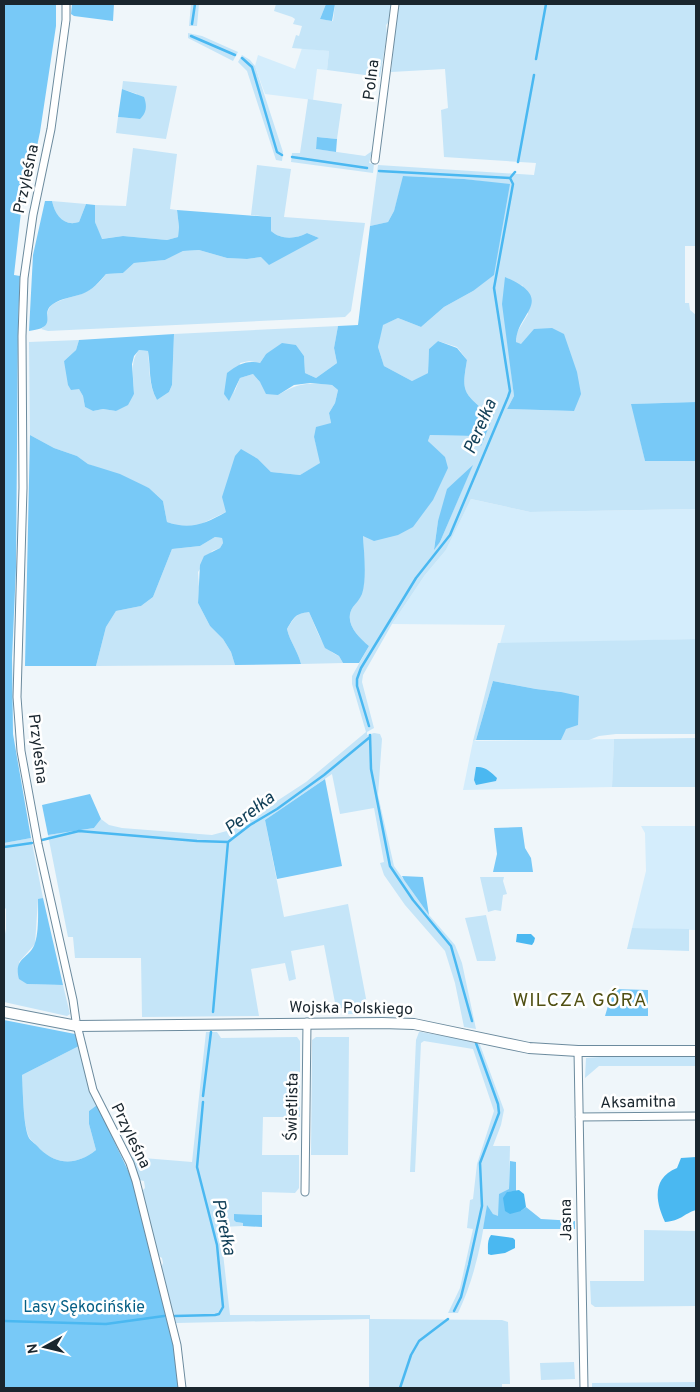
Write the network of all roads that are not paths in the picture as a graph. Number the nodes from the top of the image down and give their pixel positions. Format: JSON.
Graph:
{"nodes":[{"id":1,"x":66,"y":4,"type":"edge"},
{"id":2,"x":396,"y":4,"type":"edge"},
{"id":3,"x":375,"y":160,"type":"dead end"},
{"id":4,"x":4,"y":1012,"type":"edge"},
{"id":5,"x":307,"y":1022,"type":"junction"},
{"id":6,"x":77,"y":1026,"type":"junction"},
{"id":7,"x":696,"y":1050,"type":"edge"},
{"id":8,"x":578,"y":1051,"type":"junction"},
{"id":9,"x":696,"y":1116,"type":"edge"},
{"id":10,"x":579,"y":1118,"type":"junction"},
{"id":11,"x":305,"y":1192,"type":"dead end"},
{"id":12,"x":182,"y":1388,"type":"edge"},
{"id":13,"x":584,"y":1388,"type":"edge"}],
"edges":[{"from":1,"to":6,"type":"street","name":"Przyleśna"},
{"from":2,"to":3,"type":"street","name":"Polna"},
{"from":4,"to":6,"type":"street","name":"Wojska Polskiego"},
{"from":5,"to":6,"type":"street","name":"Wojska Polskiego"},
{"from":5,"to":8,"type":"street","name":"Wojska Polskiego"},
{"from":5,"to":11,"type":"street","name":"Świetlista"},
{"from":6,"to":12,"type":"street","name":"Przyleśna"},
{"from":7,"to":8,"type":"street","name":"Wojska Polskiego"},
{"from":8,"to":10,"type":"street","name":"Jasna"},
{"from":9,"to":10,"type":"street","name":"Aksamitna"},
{"from":10,"to":13,"type":"street","name":"Jasna"}]}
